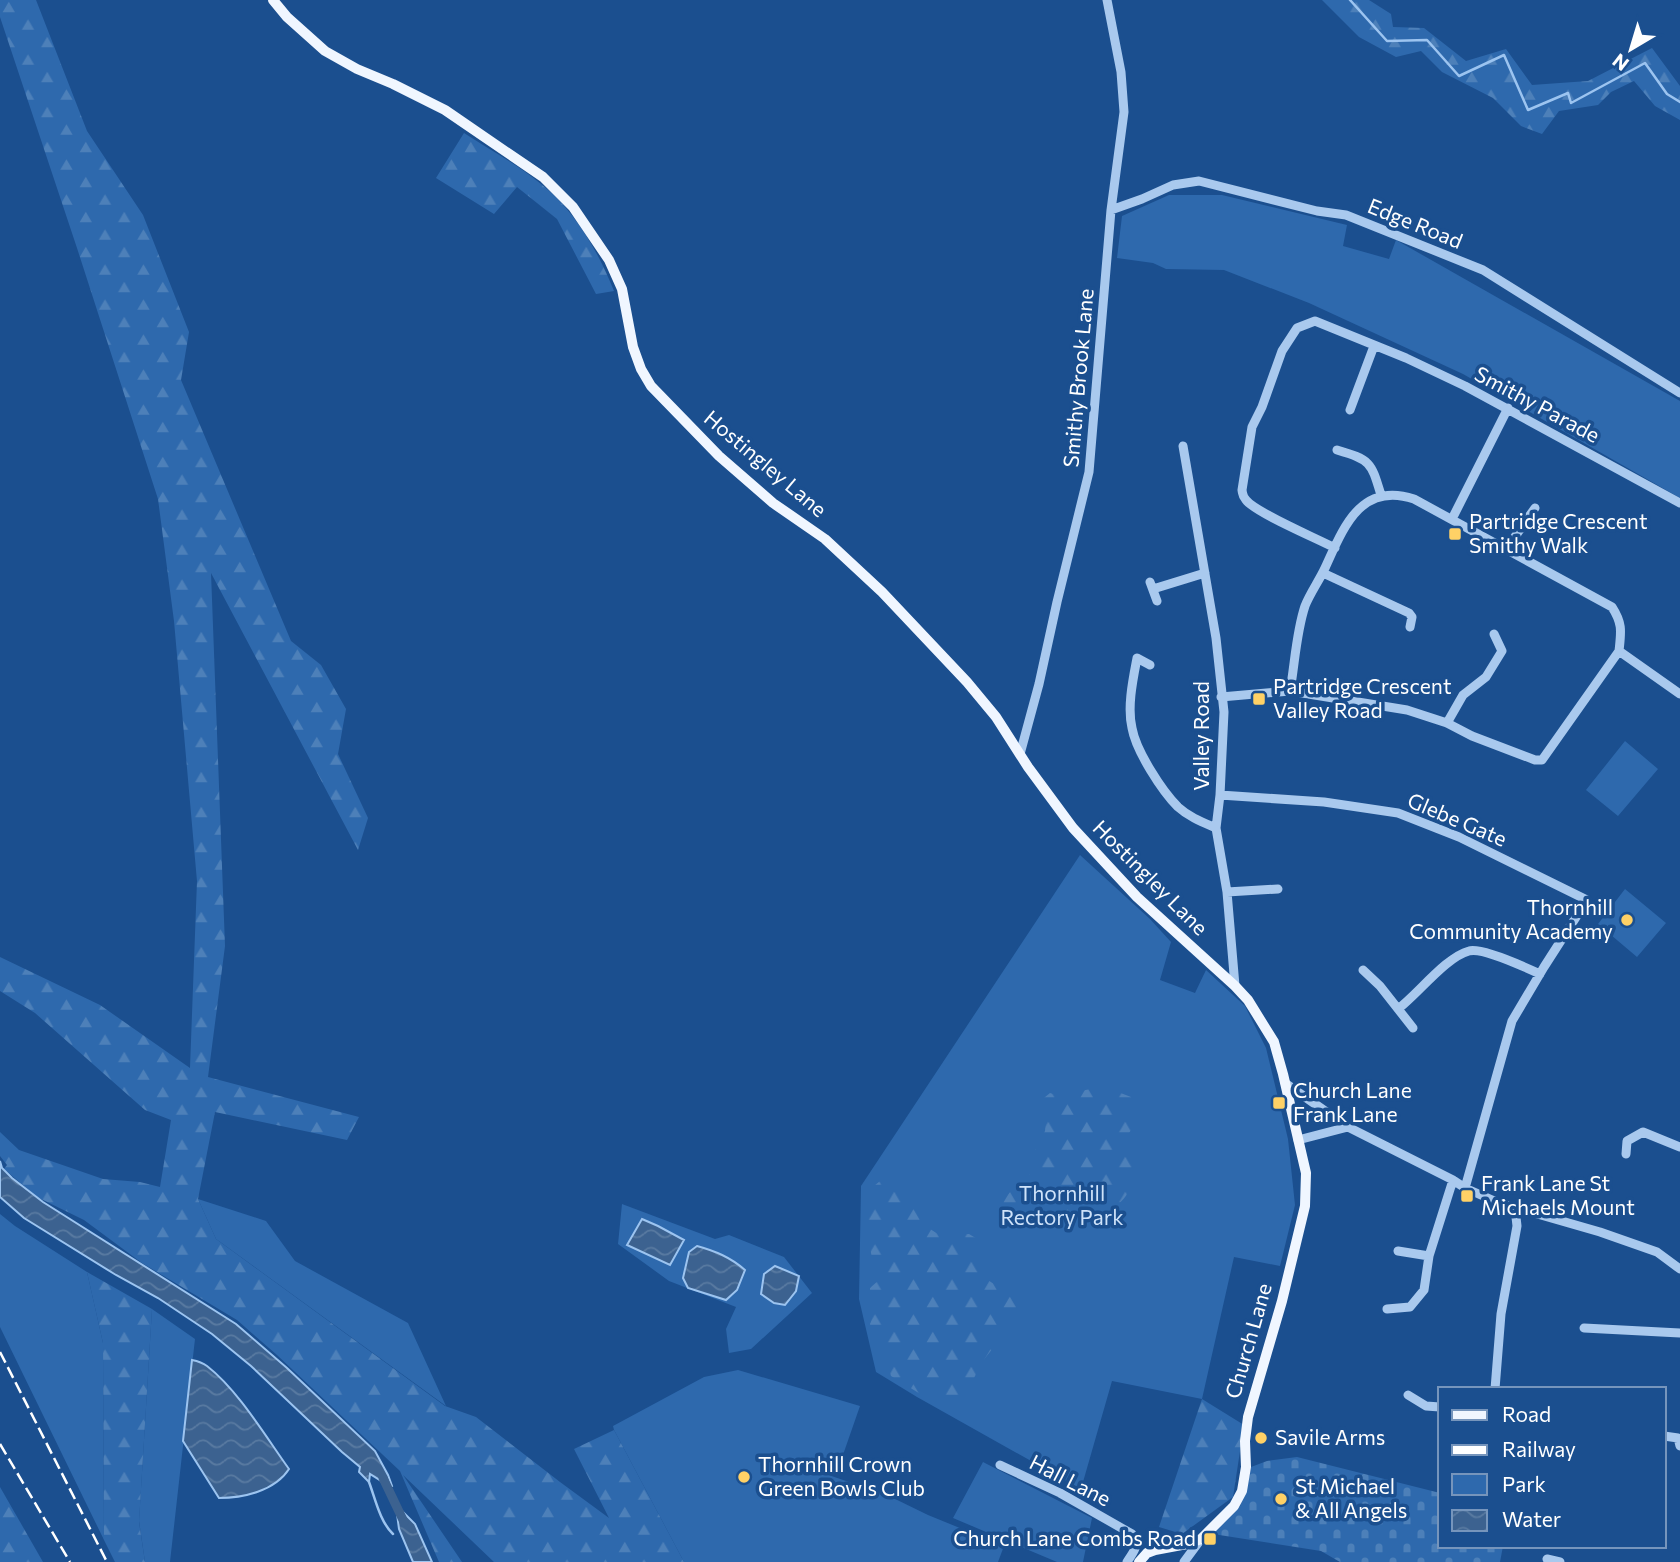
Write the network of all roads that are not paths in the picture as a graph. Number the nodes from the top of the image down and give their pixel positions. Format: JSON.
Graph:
{"nodes":[{"id":1,"x":273,"y":0,"type":"edge"},
{"id":2,"x":1107,"y":0,"type":"edge"},
{"id":3,"x":1111,"y":210,"type":"junction"},
{"id":4,"x":1374,"y":346,"type":"junction"},
{"id":5,"x":1680,"y":393,"type":"edge"},
{"id":6,"x":1508,"y":408,"type":"junction"},
{"id":7,"x":1350,"y":410,"type":"dead end"},
{"id":8,"x":1183,"y":446,"type":"dead end"},
{"id":9,"x":1337,"y":450,"type":"dead end"},
{"id":10,"x":1381,"y":495,"type":"junction"},
{"id":11,"x":1680,"y":503,"type":"edge"},
{"id":12,"x":1535,"y":508,"type":"dead end"},
{"id":13,"x":1452,"y":519,"type":"junction"},
{"id":14,"x":1335,"y":548,"type":"junction"},
{"id":15,"x":1507,"y":548,"type":"junction"},
{"id":16,"x":1205,"y":573,"type":"junction"},
{"id":17,"x":1323,"y":573,"type":"junction"},
{"id":18,"x":1157,"y":601,"type":"dead end"},
{"id":19,"x":1410,"y":627,"type":"dead end"},
{"id":20,"x":1494,"y":634,"type":"dead end"},
{"id":21,"x":1619,"y":651,"type":"junction"},
{"id":22,"x":1150,"y":665,"type":"dead end"},
{"id":23,"x":1679,"y":690,"type":"edge"},
{"id":24,"x":1290,"y":691,"type":"junction"},
{"id":25,"x":1221,"y":696,"type":"junction"},
{"id":26,"x":1447,"y":723,"type":"junction"},
{"id":27,"x":1020,"y":754,"type":"junction"},
{"id":28,"x":1220,"y":795,"type":"junction"},
{"id":29,"x":1216,"y":828,"type":"junction"},
{"id":30,"x":1278,"y":889,"type":"dead end"},
{"id":31,"x":1227,"y":892,"type":"junction"},
{"id":32,"x":1363,"y":970,"type":"dead end"},
{"id":33,"x":1540,"y":974,"type":"junction"},
{"id":34,"x":1235,"y":986,"type":"junction"},
{"id":35,"x":1398,"y":1009,"type":"junction"},
{"id":36,"x":1413,"y":1028,"type":"dead end"},
{"id":37,"x":1284,"y":1078,"type":"junction"},
{"id":38,"x":1348,"y":1127,"type":"junction"},
{"id":39,"x":1298,"y":1140,"type":"junction"},
{"id":40,"x":1680,"y":1147,"type":"edge"},
{"id":41,"x":1626,"y":1154,"type":"dead end"},
{"id":42,"x":1452,"y":1180,"type":"junction"},
{"id":43,"x":1465,"y":1188,"type":"junction"},
{"id":44,"x":1515,"y":1208,"type":"junction"},
{"id":45,"x":1398,"y":1251,"type":"dead end"},
{"id":46,"x":1429,"y":1256,"type":"junction"},
{"id":47,"x":1680,"y":1269,"type":"edge"},
{"id":48,"x":1387,"y":1309,"type":"dead end"},
{"id":49,"x":1584,"y":1328,"type":"dead end"},
{"id":50,"x":1680,"y":1334,"type":"edge"},
{"id":51,"x":1495,"y":1387,"type":"edge"},
{"id":52,"x":1408,"y":1395,"type":"dead end"},
{"id":53,"x":1438,"y":1407,"type":"edge"},
{"id":54,"x":1666,"y":1436,"type":"edge"},
{"id":55,"x":1680,"y":1446,"type":"edge"},
{"id":56,"x":1000,"y":1465,"type":"dead end"},
{"id":57,"x":1200,"y":1539,"type":"junction"},
{"id":58,"x":1547,"y":1559,"type":"dead end"},
{"id":59,"x":1127,"y":1562,"type":"edge"},
{"id":60,"x":1139,"y":1562,"type":"edge"},
{"id":61,"x":1184,"y":1562,"type":"edge"},
{"id":62,"x":1560,"y":1562,"type":"edge"}],
"edges":[{"from":1,"to":27,"type":"main road","name":"Hostingley Lane"},
{"from":2,"to":3,"type":"street","name":"Smithy Brook Lane"},
{"from":3,"to":5,"type":"street","name":"Edge Road"},
{"from":3,"to":27,"type":"street","name":"Smithy Brook Lane"},
{"from":4,"to":6,"type":"street","name":"Smithy Parade"},
{"from":4,"to":7,"type":"street"},
{"from":4,"to":14,"type":"street","name":"Smithy Parade"},
{"from":6,"to":11,"type":"street","name":"Smithy Parade"},
{"from":6,"to":13,"type":"street"},
{"from":8,"to":16,"type":"street","name":"Valley Road"},
{"from":9,"to":10,"type":"street"},
{"from":10,"to":13,"type":"street"},
{"from":10,"to":14,"type":"street"},
{"from":12,"to":15,"type":"street"},
{"from":13,"to":15,"type":"street"},
{"from":14,"to":17,"type":"street"},
{"from":15,"to":21,"type":"street"},
{"from":16,"to":18,"type":"street"},
{"from":16,"to":25,"type":"street","name":"Valley Road"},
{"from":17,"to":19,"type":"street"},
{"from":17,"to":24,"type":"street"},
{"from":20,"to":26,"type":"street"},
{"from":21,"to":23,"type":"street"},
{"from":21,"to":26,"type":"street"},
{"from":22,"to":29,"type":"street"},
{"from":24,"to":25,"type":"street"},
{"from":24,"to":26,"type":"street"},
{"from":25,"to":28,"type":"street","name":"Valley Road"},
{"from":27,"to":34,"type":"main road","name":"Hostingley Lane"},
{"from":28,"to":29,"type":"street","name":"Valley Road"},
{"from":28,"to":33,"type":"street","name":"Glebe Gate"},
{"from":29,"to":31,"type":"street","name":"Valley Road"},
{"from":30,"to":31,"type":"street"},
{"from":31,"to":34,"type":"street","name":"Valley Road"},
{"from":32,"to":35,"type":"street"},
{"from":33,"to":35,"type":"street"},
{"from":33,"to":43,"type":"street"},
{"from":34,"to":37,"type":"main road","name":"Hostingley Lane"},
{"from":35,"to":36,"type":"street"},
{"from":37,"to":38,"type":"street"},
{"from":37,"to":39,"type":"main road","name":"Church Lane"},
{"from":38,"to":39,"type":"street"},
{"from":38,"to":42,"type":"street"},
{"from":39,"to":57,"type":"main road","name":"Church Lane"},
{"from":40,"to":41,"type":"street"},
{"from":42,"to":43,"type":"street"},
{"from":42,"to":46,"type":"street"},
{"from":43,"to":44,"type":"street"},
{"from":44,"to":47,"type":"street"},
{"from":44,"to":51,"type":"street"},
{"from":45,"to":46,"type":"street"},
{"from":46,"to":48,"type":"street"},
{"from":49,"to":50,"type":"street"},
{"from":52,"to":53,"type":"street"},
{"from":54,"to":55,"type":"street"},
{"from":56,"to":59,"type":"street","name":"Hall Lane"},
{"from":57,"to":60,"type":"main road","name":"Church Lane"},
{"from":57,"to":61,"type":"street"},
{"from":58,"to":62,"type":"street"}]}
